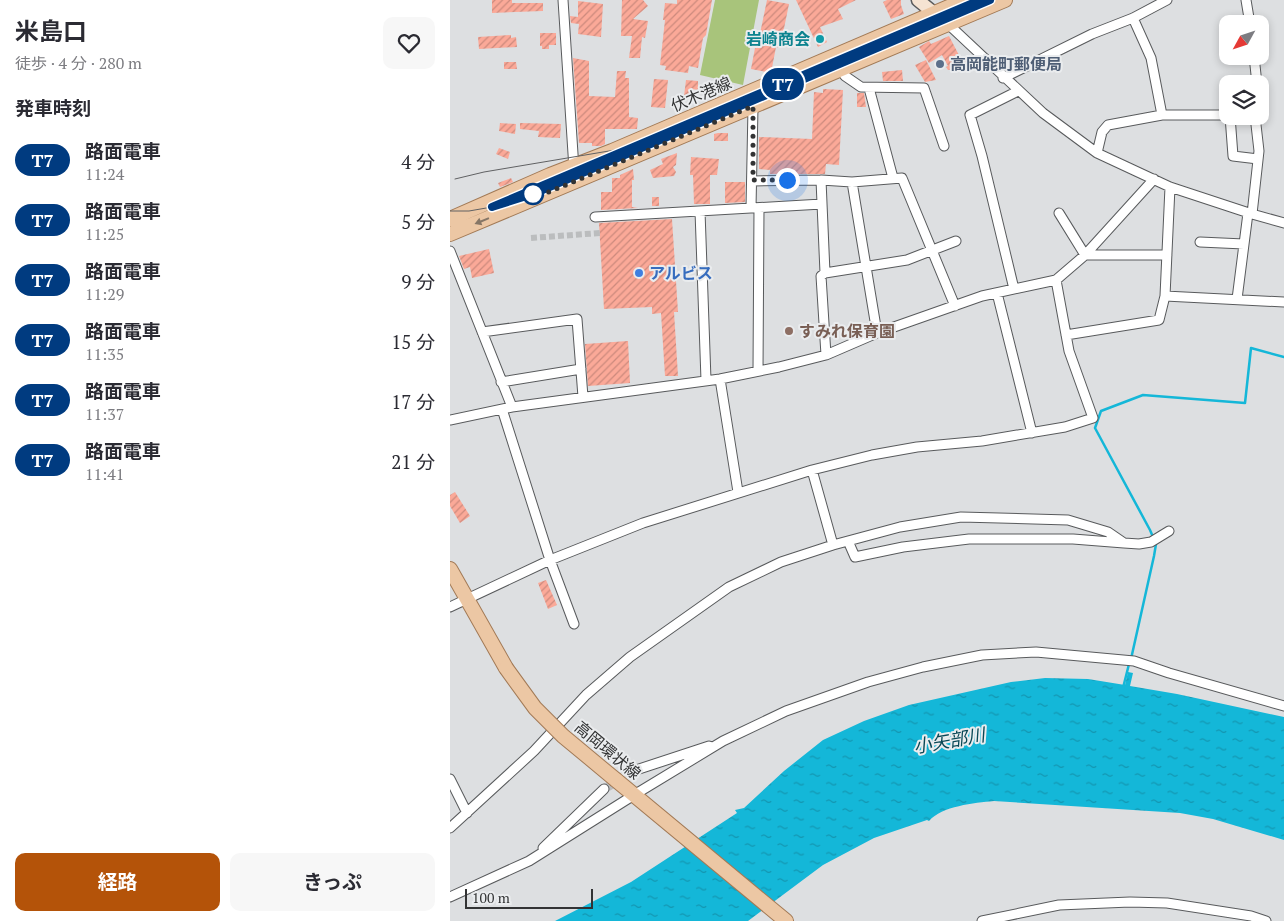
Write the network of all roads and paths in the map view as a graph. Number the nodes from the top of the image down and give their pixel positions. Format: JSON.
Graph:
{"nodes":[{"id":1,"x":563,"y":0,"type":"edge"},
{"id":2,"x":918,"y":0,"type":"edge"},
{"id":3,"x":965,"y":0,"type":"edge"},
{"id":4,"x":1005,"y":0,"type":"edge"},
{"id":5,"x":1167,"y":0,"type":"edge"},
{"id":6,"x":1246,"y":0,"type":"edge"},
{"id":7,"x":934,"y":13,"type":"junction"},
{"id":8,"x":1248,"y":15,"type":"edge"},
{"id":9,"x":1133,"y":18,"type":"junction"},
{"id":10,"x":948,"y":24,"type":"junction"},
{"id":11,"x":841,"y":69,"type":"junction"},
{"id":12,"x":1003,"y":78,"type":"junction"},
{"id":13,"x":870,"y":88,"type":"junction"},
{"id":14,"x":1018,"y":91,"type":"junction"},
{"id":15,"x":753,"y":106,"type":"junction"},
{"id":16,"x":1162,"y":115,"type":"junction"},
{"id":17,"x":1219,"y":115,"type":"edge"},
{"id":18,"x":1230,"y":125,"type":"edge"},
{"id":19,"x":1256,"y":125,"type":"edge"},
{"id":20,"x":944,"y":146,"type":"dead end"},
{"id":21,"x":1097,"y":153,"type":"junction"},
{"id":22,"x":1258,"y":159,"type":"junction"},
{"id":23,"x":574,"y":167,"type":"junction"},
{"id":24,"x":894,"y":178,"type":"junction"},
{"id":25,"x":1154,"y":179,"type":"junction"},
{"id":26,"x":753,"y":180,"type":"junction"},
{"id":27,"x":821,"y":180,"type":"junction"},
{"id":28,"x":575,"y":181,"type":"junction"},
{"id":29,"x":852,"y":182,"type":"junction"},
{"id":30,"x":1170,"y":187,"type":"junction"},
{"id":31,"x":822,"y":204,"type":"junction"},
{"id":32,"x":755,"y":208,"type":"junction"},
{"id":33,"x":700,"y":211,"type":"junction"},
{"id":34,"x":1059,"y":213,"type":"dead end"},
{"id":35,"x":1250,"y":214,"type":"junction"},
{"id":36,"x":596,"y":217,"type":"dead end"},
{"id":37,"x":450,"y":219,"type":"edge"},
{"id":38,"x":1284,"y":223,"type":"edge"},
{"id":39,"x":450,"y":234,"type":"edge"},
{"id":40,"x":956,"y":241,"type":"dead end"},
{"id":41,"x":1200,"y":242,"type":"dead end"},
{"id":42,"x":1244,"y":244,"type":"junction"},
{"id":43,"x":450,"y":251,"type":"edge"},
{"id":44,"x":933,"y":251,"type":"junction"},
{"id":45,"x":1085,"y":255,"type":"junction"},
{"id":46,"x":1167,"y":255,"type":"junction"},
{"id":47,"x":866,"y":268,"type":"junction"},
{"id":48,"x":825,"y":273,"type":"junction"},
{"id":49,"x":1056,"y":280,"type":"junction"},
{"id":50,"x":1014,"y":289,"type":"junction"},
{"id":51,"x":997,"y":293,"type":"junction"},
{"id":52,"x":1165,"y":296,"type":"junction"},
{"id":53,"x":1237,"y":299,"type":"junction"},
{"id":54,"x":1284,"y":302,"type":"edge"},
{"id":55,"x":955,"y":306,"type":"junction"},
{"id":56,"x":482,"y":332,"type":"junction"},
{"id":57,"x":877,"y":333,"type":"junction"},
{"id":58,"x":1066,"y":336,"type":"junction"},
{"id":59,"x":826,"y":356,"type":"junction"},
{"id":60,"x":581,"y":369,"type":"junction"},
{"id":61,"x":758,"y":371,"type":"junction"},
{"id":62,"x":720,"y":379,"type":"junction"},
{"id":63,"x":706,"y":380,"type":"junction"},
{"id":64,"x":501,"y":382,"type":"junction"},
{"id":65,"x":583,"y":397,"type":"junction"},
{"id":66,"x":512,"y":407,"type":"junction"},
{"id":67,"x":502,"y":409,"type":"junction"},
{"id":68,"x":450,"y":420,"type":"edge"},
{"id":69,"x":1032,"y":433,"type":"junction"},
{"id":70,"x":812,"y":470,"type":"junction"},
{"id":71,"x":738,"y":492,"type":"junction"},
{"id":72,"x":1169,"y":531,"type":"dead end"},
{"id":73,"x":848,"y":541,"type":"junction"},
{"id":74,"x":1124,"y":543,"type":"junction"},
{"id":75,"x":833,"y":545,"type":"junction"},
{"id":76,"x":550,"y":560,"type":"junction"},
{"id":77,"x":450,"y":569,"type":"edge"},
{"id":78,"x":467,"y":599,"type":"junction"},
{"id":79,"x":450,"y":607,"type":"edge"},
{"id":80,"x":574,"y":624,"type":"dead end"},
{"id":81,"x":1284,"y":706,"type":"edge"},
{"id":82,"x":723,"y":741,"type":"junction"},
{"id":83,"x":636,"y":770,"type":"tunnel mouth"},
{"id":84,"x":450,"y":779,"type":"edge"},
{"id":85,"x":604,"y":789,"type":"tunnel mouth"},
{"id":86,"x":636,"y":797,"type":"junction"},
{"id":87,"x":467,"y":813,"type":"junction"},
{"id":88,"x":450,"y":828,"type":"edge"},
{"id":89,"x":529,"y":862,"type":"junction"},
{"id":90,"x":450,"y":897,"type":"edge"},
{"id":91,"x":786,"y":921,"type":"edge"},
{"id":92,"x":982,"y":921,"type":"edge"},
{"id":93,"x":1266,"y":921,"type":"edge"}],
"edges":[{"from":1,"to":23,"type":"street"},
{"from":2,"to":7,"type":"main road"},
{"from":3,"to":7,"type":"main road","name":"伏木港線"},
{"from":4,"to":10,"type":"main road","name":"伏木港線"},
{"from":5,"to":9,"type":"street"},
{"from":6,"to":8,"type":"street"},
{"from":7,"to":10,"type":"main road"},
{"from":7,"to":23,"type":"main road","name":"伏木港線"},
{"from":9,"to":12,"type":"street"},
{"from":9,"to":16,"type":"street"},
{"from":10,"to":11,"type":"main road","name":"伏木港線"},
{"from":10,"to":12,"type":"street"},
{"from":11,"to":13,"type":"street"},
{"from":11,"to":15,"type":"main road","name":"伏木港線"},
{"from":12,"to":14,"type":"street"},
{"from":13,"to":20,"type":"street"},
{"from":13,"to":24,"type":"street"},
{"from":14,"to":21,"type":"street"},
{"from":14,"to":50,"type":"street"},
{"from":15,"to":26,"type":"street"},
{"from":15,"to":28,"type":"main road","name":"伏木港線"},
{"from":16,"to":17,"type":"street"},
{"from":16,"to":21,"type":"street"},
{"from":18,"to":22,"type":"street"},
{"from":19,"to":22,"type":"street"},
{"from":21,"to":25,"type":"street"},
{"from":22,"to":35,"type":"street"},
{"from":23,"to":28,"type":"street"},
{"from":23,"to":37,"type":"main road","name":"伏木港線"},
{"from":24,"to":29,"type":"street"},
{"from":24,"to":44,"type":"street"},
{"from":25,"to":30,"type":"street"},
{"from":25,"to":45,"type":"street"},
{"from":26,"to":27,"type":"street"},
{"from":26,"to":32,"type":"street"},
{"from":27,"to":29,"type":"street"},
{"from":27,"to":31,"type":"street"},
{"from":28,"to":39,"type":"main road","name":"伏木港線","one_way":true},
{"from":29,"to":47,"type":"street"},
{"from":30,"to":35,"type":"street"},
{"from":30,"to":46,"type":"street"},
{"from":31,"to":32,"type":"street"},
{"from":31,"to":48,"type":"street"},
{"from":32,"to":33,"type":"street"},
{"from":32,"to":61,"type":"street"},
{"from":33,"to":36,"type":"street"},
{"from":33,"to":63,"type":"street"},
{"from":34,"to":45,"type":"street"},
{"from":35,"to":38,"type":"street"},
{"from":35,"to":42,"type":"street"},
{"from":40,"to":44,"type":"street"},
{"from":41,"to":42,"type":"street"},
{"from":42,"to":53,"type":"street"},
{"from":43,"to":56,"type":"street"},
{"from":44,"to":47,"type":"street"},
{"from":44,"to":55,"type":"street"},
{"from":45,"to":46,"type":"street"},
{"from":45,"to":49,"type":"street"},
{"from":46,"to":52,"type":"street"},
{"from":47,"to":48,"type":"street"},
{"from":47,"to":57,"type":"street"},
{"from":48,"to":59,"type":"street"},
{"from":49,"to":50,"type":"street"},
{"from":49,"to":58,"type":"street"},
{"from":50,"to":51,"type":"street"},
{"from":51,"to":55,"type":"street"},
{"from":51,"to":69,"type":"street"},
{"from":52,"to":53,"type":"street"},
{"from":52,"to":58,"type":"street"},
{"from":53,"to":54,"type":"street"},
{"from":55,"to":57,"type":"street"},
{"from":56,"to":60,"type":"street"},
{"from":56,"to":64,"type":"street"},
{"from":57,"to":59,"type":"street"},
{"from":58,"to":69,"type":"street"},
{"from":59,"to":61,"type":"street"},
{"from":60,"to":64,"type":"street"},
{"from":60,"to":65,"type":"street"},
{"from":61,"to":62,"type":"street"},
{"from":62,"to":63,"type":"street"},
{"from":62,"to":71,"type":"street"},
{"from":63,"to":65,"type":"street"},
{"from":64,"to":66,"type":"street"},
{"from":65,"to":66,"type":"street"},
{"from":66,"to":67,"type":"street"},
{"from":67,"to":68,"type":"street"},
{"from":67,"to":76,"type":"street"},
{"from":69,"to":70,"type":"street"},
{"from":70,"to":71,"type":"street"},
{"from":70,"to":75,"type":"street"},
{"from":71,"to":76,"type":"street"},
{"from":72,"to":74,"type":"street"},
{"from":73,"to":74,"type":"street"},
{"from":73,"to":74,"type":"street"},
{"from":73,"to":75,"type":"street"},
{"from":75,"to":87,"type":"street"},
{"from":76,"to":78,"type":"street"},
{"from":76,"to":80,"type":"street"},
{"from":77,"to":78,"type":"main road","name":"高岡環状線"},
{"from":78,"to":79,"type":"street"},
{"from":78,"to":86,"type":"main road","name":"高岡環状線","bridge":true},
{"from":81,"to":82,"type":"street"},
{"from":82,"to":83,"type":"street"},
{"from":82,"to":86,"type":"street"},
{"from":84,"to":87,"type":"street"},
{"from":85,"to":89,"type":"street"},
{"from":86,"to":89,"type":"street"},
{"from":86,"to":91,"type":"main road","name":"高岡環状線"},
{"from":87,"to":88,"type":"street"},
{"from":89,"to":90,"type":"street"},
{"from":92,"to":93,"type":"street"}]}
